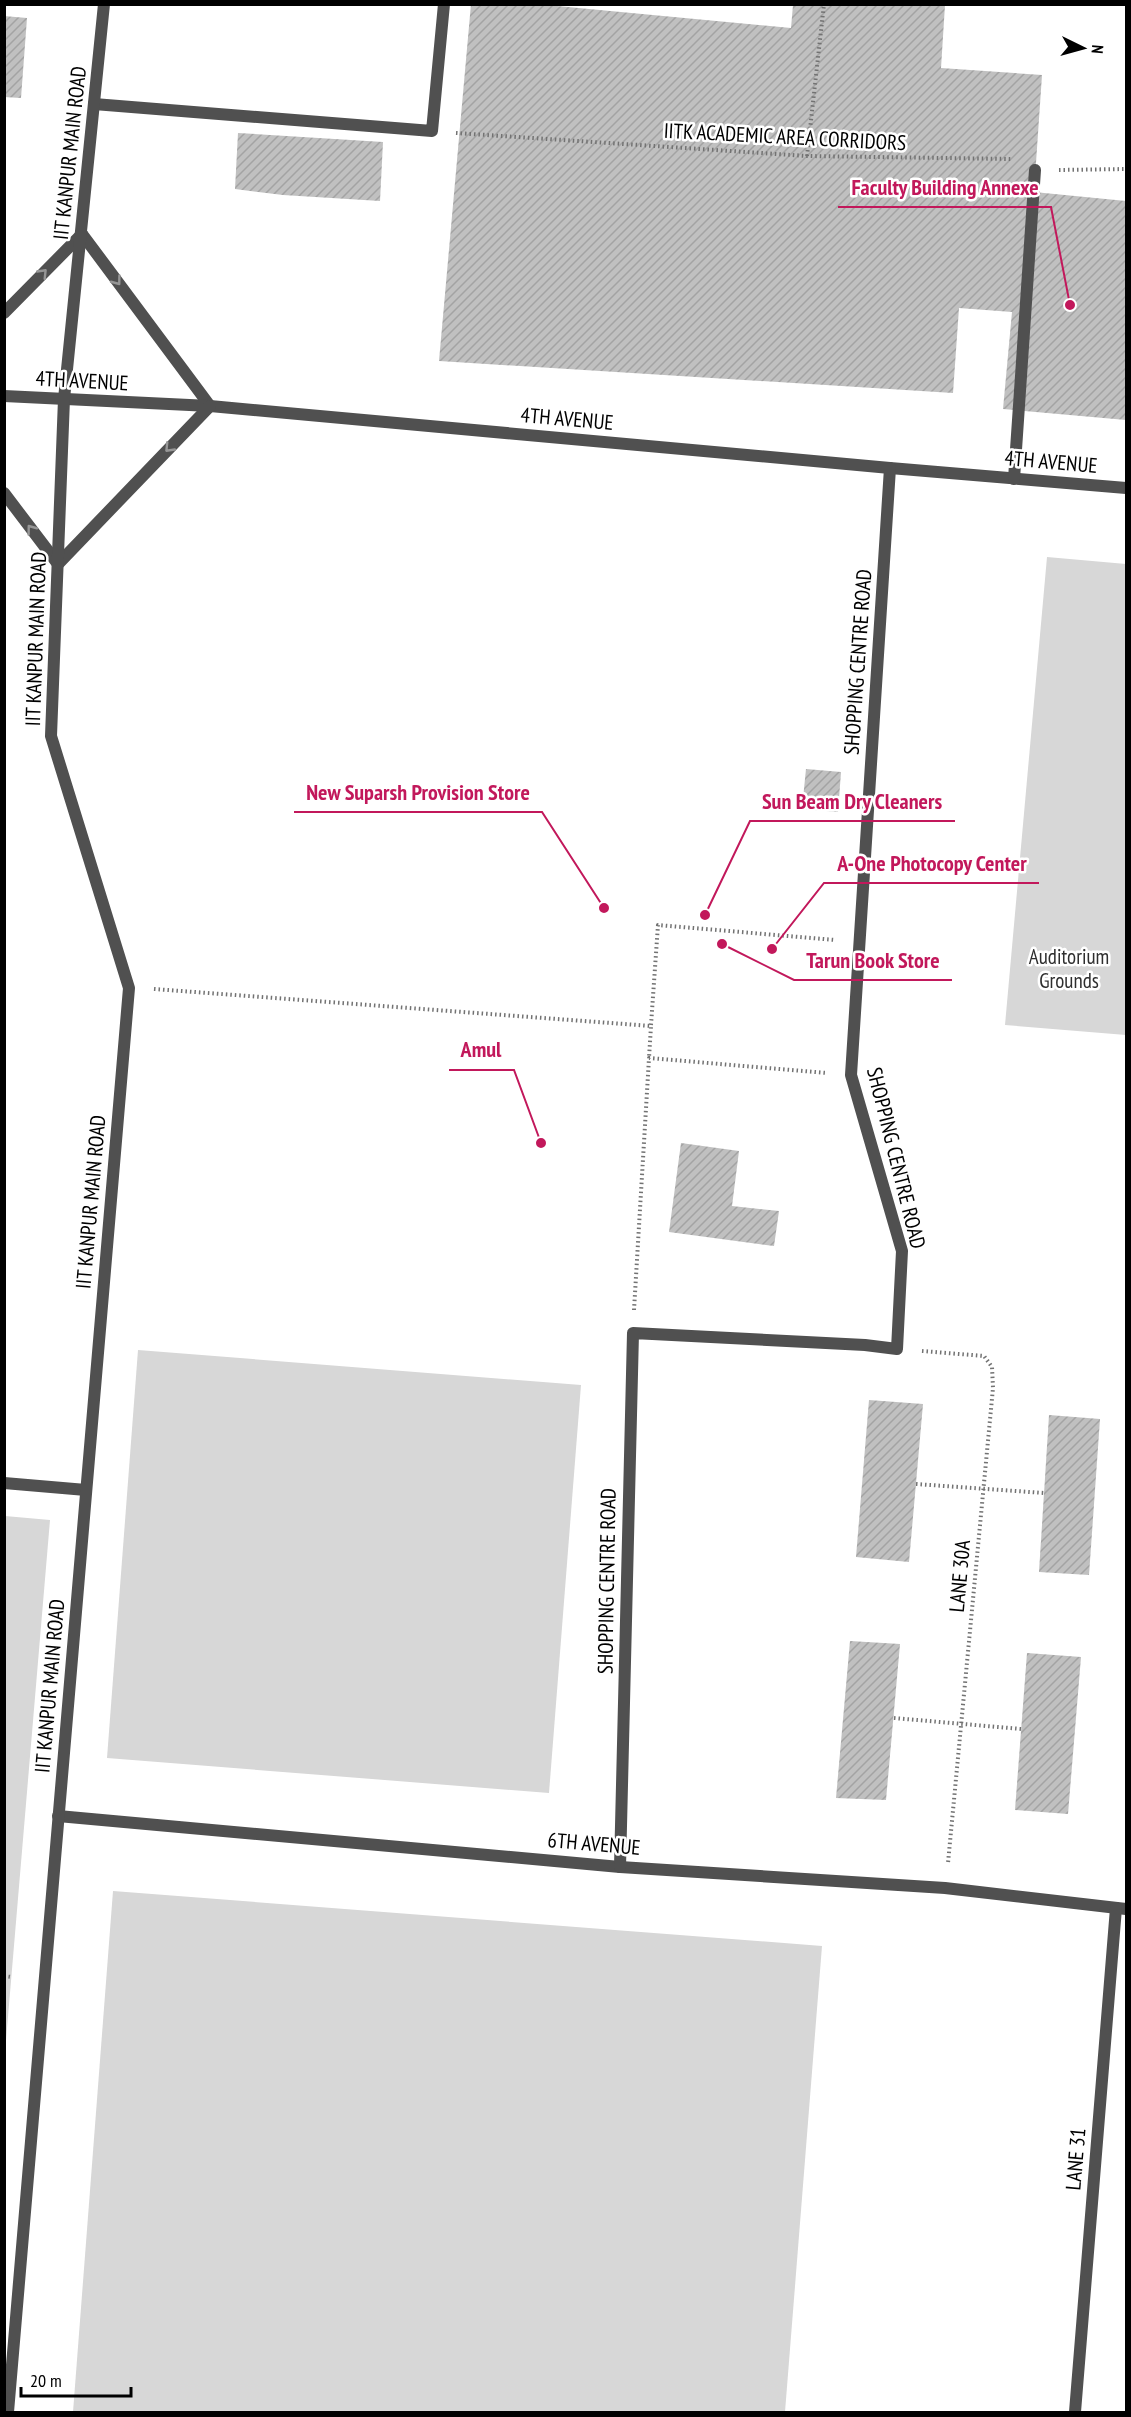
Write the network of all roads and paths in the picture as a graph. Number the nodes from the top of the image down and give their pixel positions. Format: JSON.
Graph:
{"nodes":[{"id":1,"x":104,"y":4,"type":"edge"},
{"id":2,"x":444,"y":4,"type":"edge"},
{"id":3,"x":824,"y":4,"type":"edge"},
{"id":4,"x":94,"y":104,"type":"junction"},
{"id":5,"x":432,"y":131,"type":"junction"},
{"id":6,"x":807,"y":156,"type":"junction"},
{"id":7,"x":1126,"y":169,"type":"edge"},
{"id":8,"x":1035,"y":170,"type":"junction"},
{"id":9,"x":82,"y":234,"type":"junction"},
{"id":10,"x":4,"y":313,"type":"edge"},
{"id":11,"x":4,"y":396,"type":"edge"},
{"id":12,"x":64,"y":399,"type":"junction"},
{"id":13,"x":210,"y":406,"type":"junction"},
{"id":14,"x":890,"y":468,"type":"junction"},
{"id":15,"x":1014,"y":479,"type":"junction"},
{"id":16,"x":1126,"y":488,"type":"edge"},
{"id":17,"x":4,"y":493,"type":"edge"},
{"id":18,"x":58,"y":564,"type":"junction"},
{"id":19,"x":859,"y":941,"type":"junction"},
{"id":20,"x":129,"y":988,"type":"junction"},
{"id":21,"x":651,"y":1026,"type":"junction"},
{"id":22,"x":649,"y":1058,"type":"junction"},
{"id":23,"x":851,"y":1075,"type":"junction"},
{"id":24,"x":633,"y":1333,"type":"junction"},
{"id":25,"x":897,"y":1348,"type":"junction"},
{"id":26,"x":4,"y":1483,"type":"edge"},
{"id":27,"x":916,"y":1484,"type":"dead end"},
{"id":28,"x":983,"y":1489,"type":"junction"},
{"id":29,"x":86,"y":1490,"type":"junction"},
{"id":30,"x":1044,"y":1493,"type":"dead end"},
{"id":31,"x":894,"y":1718,"type":"dead end"},
{"id":32,"x":961,"y":1724,"type":"junction"},
{"id":33,"x":1021,"y":1729,"type":"dead end"},
{"id":34,"x":58,"y":1816,"type":"junction"},
{"id":35,"x":620,"y":1866,"type":"junction"},
{"id":36,"x":945,"y":1888,"type":"junction"},
{"id":37,"x":1121,"y":1908,"type":"edge"},
{"id":38,"x":4,"y":1976,"type":"edge"},
{"id":39,"x":11,"y":1977,"type":"dead end"},
{"id":40,"x":8,"y":2412,"type":"edge"},
{"id":41,"x":1075,"y":2412,"type":"edge"}],
"edges":[{"from":1,"to":4,"type":"street","name":"IIT KANPUR MAIN ROAD"},
{"from":2,"to":5,"type":"street"},
{"from":3,"to":6,"type":"path"},
{"from":4,"to":5,"type":"street"},
{"from":4,"to":9,"type":"street","name":"IIT KANPUR MAIN ROAD"},
{"from":5,"to":6,"type":"path","name":"IITK ACADEMIC AREA CORRIDORS"},
{"from":6,"to":8,"type":"path","name":"IITK ACADEMIC AREA CORRIDORS"},
{"from":7,"to":8,"type":"path","name":"IITK ACADEMIC AREA CORRIDORS"},
{"from":8,"to":15,"type":"street"},
{"from":10,"to":9,"type":"street","one_way":true},
{"from":9,"to":12,"type":"street","name":"IIT KANPUR MAIN ROAD"},
{"from":9,"to":13,"type":"street","one_way":true},
{"from":11,"to":12,"type":"street","name":"4TH AVENUE"},
{"from":12,"to":13,"type":"street","name":"4TH AVENUE"},
{"from":12,"to":18,"type":"street","name":"IIT KANPUR MAIN ROAD"},
{"from":13,"to":14,"type":"street","name":"4TH AVENUE"},
{"from":13,"to":18,"type":"street","one_way":true},
{"from":14,"to":15,"type":"street","name":"4TH AVENUE"},
{"from":14,"to":19,"type":"street","name":"SHOPPING CENTRE ROAD"},
{"from":15,"to":16,"type":"street","name":"4TH AVENUE"},
{"from":18,"to":17,"type":"street","one_way":true},
{"from":18,"to":20,"type":"street","name":"IIT KANPUR MAIN ROAD"},
{"from":19,"to":21,"type":"path"},
{"from":19,"to":23,"type":"street","name":"SHOPPING CENTRE ROAD"},
{"from":20,"to":21,"type":"path"},
{"from":20,"to":29,"type":"street","name":"IIT KANPUR MAIN ROAD"},
{"from":21,"to":22,"type":"path"},
{"from":22,"to":23,"type":"path"},
{"from":22,"to":24,"type":"path"},
{"from":23,"to":25,"type":"street","name":"SHOPPING CENTRE ROAD"},
{"from":24,"to":25,"type":"street"},
{"from":24,"to":35,"type":"street","name":"SHOPPING CENTRE ROAD"},
{"from":25,"to":28,"type":"path","name":"LANE 30A"},
{"from":26,"to":29,"type":"street"},
{"from":27,"to":28,"type":"path"},
{"from":28,"to":30,"type":"path"},
{"from":28,"to":32,"type":"path","name":"LANE 30A"},
{"from":29,"to":34,"type":"street","name":"IIT KANPUR MAIN ROAD"},
{"from":31,"to":32,"type":"path"},
{"from":32,"to":33,"type":"path"},
{"from":32,"to":36,"type":"path","name":"LANE 30A"},
{"from":34,"to":35,"type":"street","name":"6TH AVENUE"},
{"from":34,"to":40,"type":"street","name":"IIT KANPUR MAIN ROAD"},
{"from":35,"to":36,"type":"street","name":"6TH AVENUE"},
{"from":36,"to":37,"type":"street","name":"6TH AVENUE"},
{"from":37,"to":41,"type":"street","name":"LANE 31"},
{"from":38,"to":39,"type":"path"}]}
